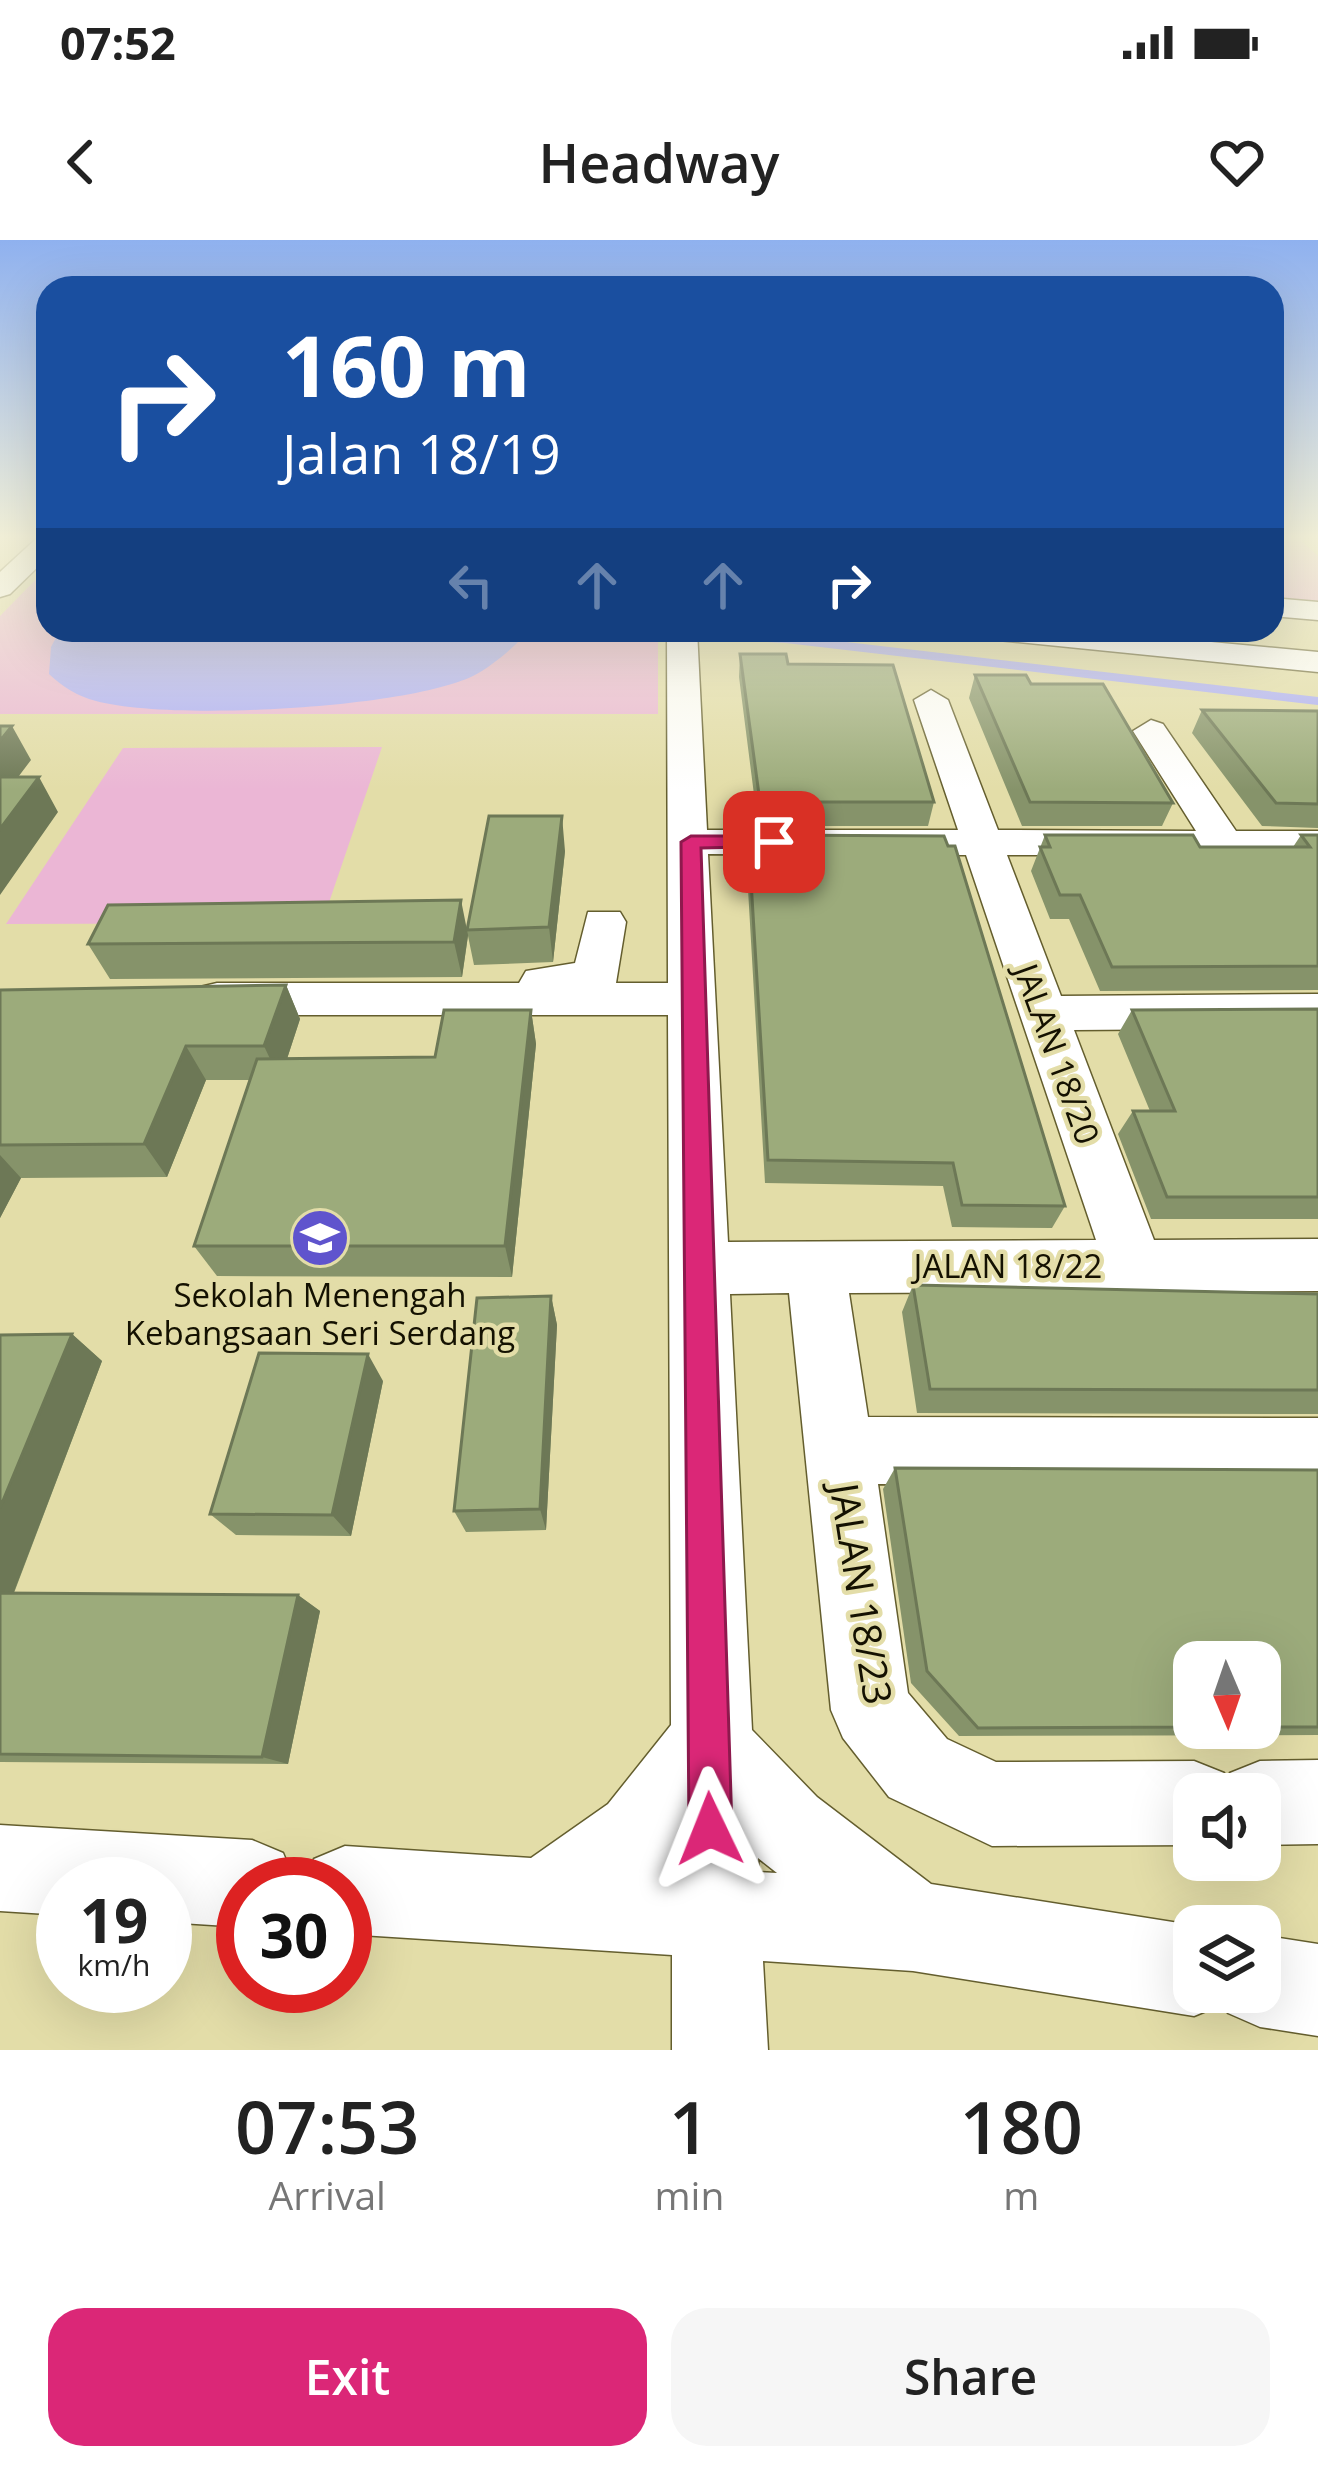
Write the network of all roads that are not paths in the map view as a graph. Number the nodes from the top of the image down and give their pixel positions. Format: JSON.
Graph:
{"nodes":[{"id":1,"x":1137,"y":642,"type":"edge"},
{"id":2,"x":683,"y":656,"type":"edge"},
{"id":3,"x":1318,"y":662,"type":"edge"},
{"id":4,"x":931,"y":700,"type":"dead end"},
{"id":5,"x":1151,"y":731,"type":"dead end"},
{"id":6,"x":691,"y":842,"type":"junction"},
{"id":7,"x":1223,"y":842,"type":"junction"},
{"id":8,"x":981,"y":843,"type":"junction"},
{"id":9,"x":1318,"y":843,"type":"edge"},
{"id":10,"x":604,"y":922,"type":"dead end"},
{"id":11,"x":166,"y":999,"type":"edge"},
{"id":12,"x":520,"y":999,"type":"junction"},
{"id":13,"x":695,"y":999,"type":"junction"},
{"id":14,"x":1318,"y":1011,"type":"edge"},
{"id":15,"x":1042,"y":1013,"type":"junction"},
{"id":16,"x":1133,"y":1266,"type":"junction"},
{"id":17,"x":1317,"y":1267,"type":"edge"},
{"id":18,"x":698,"y":1268,"type":"junction"},
{"id":19,"x":816,"y":1268,"type":"junction"},
{"id":20,"x":839,"y":1450,"type":"junction"},
{"id":21,"x":1318,"y":1452,"type":"edge"},
{"id":22,"x":708,"y":1743,"type":"junction"},
{"id":23,"x":1318,"y":1802,"type":"edge"},
{"id":24,"x":1173,"y":1803,"type":"edge"},
{"id":25,"x":1281,"y":1803,"type":"edge"},
{"id":26,"x":0,"y":1868,"type":"edge"},
{"id":27,"x":216,"y":1882,"type":"edge"},
{"id":28,"x":372,"y":1892,"type":"edge"},
{"id":29,"x":544,"y":1902,"type":"junction"},
{"id":30,"x":712,"y":1915,"type":"junction"},
{"id":31,"x":913,"y":1926,"type":"junction"},
{"id":32,"x":1173,"y":1967,"type":"edge"},
{"id":33,"x":1281,"y":1984,"type":"edge"},
{"id":34,"x":1318,"y":1990,"type":"edge"},
{"id":35,"x":720,"y":2050,"type":"edge"}],
"edges":[{"from":1,"to":3,"type":"street"},
{"from":2,"to":6,"type":"street"},
{"from":4,"to":8,"type":"street","name":"JALAN 18/20"},
{"from":5,"to":7,"type":"street"},
{"from":6,"to":8,"type":"street"},
{"from":6,"to":13,"type":"street"},
{"from":7,"to":8,"type":"street"},
{"from":7,"to":9,"type":"street"},
{"from":8,"to":15,"type":"street","name":"JALAN 18/20"},
{"from":10,"to":12,"type":"street"},
{"from":11,"to":12,"type":"street"},
{"from":12,"to":13,"type":"street"},
{"from":13,"to":18,"type":"street"},
{"from":14,"to":15,"type":"street"},
{"from":15,"to":16,"type":"street","name":"JALAN 18/20"},
{"from":16,"to":17,"type":"street","name":"JALAN 18/22"},
{"from":16,"to":19,"type":"street","name":"JALAN 18/22"},
{"from":18,"to":19,"type":"street","name":"JALAN 18/22"},
{"from":18,"to":22,"type":"street"},
{"from":19,"to":20,"type":"street","name":"JALAN 18/23"},
{"from":20,"to":21,"type":"street"},
{"from":20,"to":24,"type":"street","name":"JALAN 18/23"},
{"from":22,"to":29,"type":"street"},
{"from":22,"to":30,"type":"street"},
{"from":22,"to":31,"type":"street"},
{"from":23,"to":25,"type":"street"},
{"from":26,"to":27,"type":"street"},
{"from":28,"to":29,"type":"street"},
{"from":29,"to":30,"type":"street"},
{"from":30,"to":31,"type":"street"},
{"from":30,"to":35,"type":"street"},
{"from":31,"to":32,"type":"street"},
{"from":33,"to":34,"type":"street"}]}
